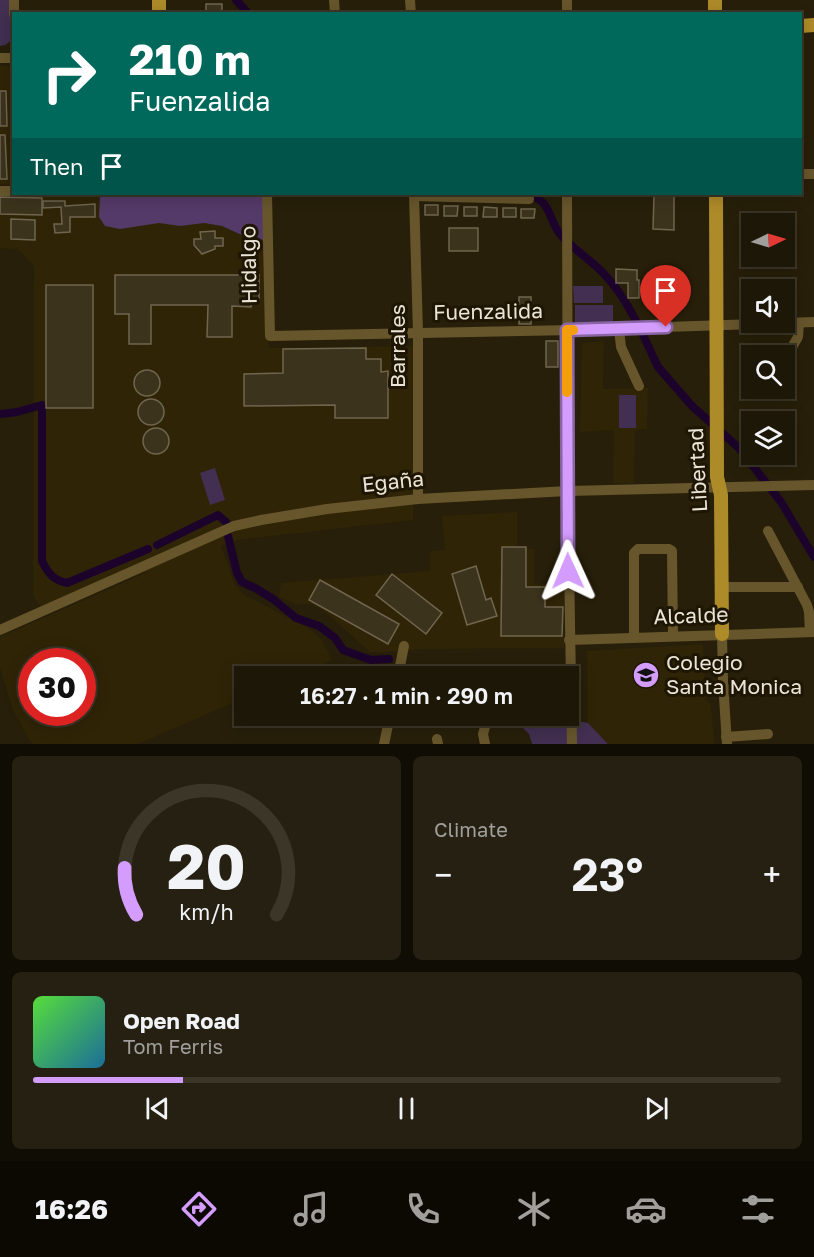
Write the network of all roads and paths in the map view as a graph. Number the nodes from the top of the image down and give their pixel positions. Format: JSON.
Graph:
{"nodes":[{"id":1,"x":267,"y":195,"type":"edge"},
{"id":2,"x":414,"y":195,"type":"edge"},
{"id":3,"x":567,"y":195,"type":"edge"},
{"id":4,"x":716,"y":195,"type":"edge"},
{"id":5,"x":529,"y":199,"type":"dead end"},
{"id":6,"x":814,"y":322,"type":"edge"},
{"id":7,"x":799,"y":323,"type":"junction"},
{"id":8,"x":716,"y":326,"type":"junction"},
{"id":9,"x":619,"y":329,"type":"junction"},
{"id":10,"x":567,"y":330,"type":"junction"},
{"id":11,"x":418,"y":333,"type":"junction"},
{"id":12,"x":270,"y":336,"type":"joint"},
{"id":13,"x":793,"y":345,"type":"edge"},
{"id":14,"x":639,"y":386,"type":"dead end"},
{"id":15,"x":814,"y":485,"type":"edge"},
{"id":16,"x":719,"y":487,"type":"junction"},
{"id":17,"x":568,"y":491,"type":"junction"},
{"id":18,"x":417,"y":499,"type":"junction"},
{"id":19,"x":768,"y":531,"type":"dead end"},
{"id":20,"x":721,"y":587,"type":"junction"},
{"id":21,"x":798,"y":587,"type":"junction"},
{"id":22,"x":0,"y":630,"type":"edge"},
{"id":23,"x":812,"y":632,"type":"edge"},
{"id":24,"x":722,"y":634,"type":"junction"},
{"id":25,"x":673,"y":636,"type":"junction"},
{"id":26,"x":634,"y":637,"type":"junction"},
{"id":27,"x":569,"y":640,"type":"junction"},
{"id":28,"x":404,"y":646,"type":"dead end"},
{"id":29,"x":400,"y":666,"type":"edge"},
{"id":30,"x":570,"y":666,"type":"edge"},
{"id":31,"x":765,"y":687,"type":"dead end"},
{"id":32,"x":723,"y":690,"type":"junction"},
{"id":33,"x":388,"y":726,"type":"edge"},
{"id":34,"x":572,"y":726,"type":"edge"},
{"id":35,"x":485,"y":727,"type":"dead end"},
{"id":36,"x":768,"y":734,"type":"dead end"},
{"id":37,"x":726,"y":740,"type":"edge"},
{"id":38,"x":384,"y":744,"type":"edge"},
{"id":39,"x":485,"y":744,"type":"edge"},
{"id":40,"x":572,"y":744,"type":"edge"}],
"edges":[{"from":1,"to":12,"type":"street","name":"Hidalgo"},
{"from":2,"to":5,"type":"street"},
{"from":2,"to":11,"type":"street","name":"Barrales"},
{"from":3,"to":10,"type":"street"},
{"from":4,"to":8,"type":"main road","name":"Libertad"},
{"from":6,"to":7,"type":"street","name":"Fuenzalida"},
{"from":7,"to":8,"type":"street","name":"Fuenzalida"},
{"from":7,"to":13,"type":"street"},
{"from":8,"to":9,"type":"street","name":"Fuenzalida"},
{"from":8,"to":16,"type":"main road","name":"Libertad"},
{"from":9,"to":10,"type":"street","name":"Fuenzalida"},
{"from":9,"to":14,"type":"street"},
{"from":10,"to":11,"type":"street","name":"Fuenzalida"},
{"from":10,"to":17,"type":"street"},
{"from":11,"to":12,"type":"street","name":"Fuenzalida"},
{"from":11,"to":18,"type":"street","name":"Barrales"},
{"from":15,"to":16,"type":"street","name":"Egaña"},
{"from":16,"to":17,"type":"street","name":"Egaña"},
{"from":16,"to":20,"type":"main road","name":"Libertad"},
{"from":17,"to":18,"type":"street","name":"Egaña"},
{"from":17,"to":27,"type":"street"},
{"from":18,"to":22,"type":"street","name":"Egaña"},
{"from":19,"to":21,"type":"street"},
{"from":20,"to":21,"type":"street"},
{"from":20,"to":24,"type":"main road","name":"Libertad"},
{"from":21,"to":23,"type":"street"},
{"from":23,"to":24,"type":"street","name":"Alcalde"},
{"from":24,"to":25,"type":"street","name":"Alcalde"},
{"from":24,"to":32,"type":"street","name":"Libertad"},
{"from":25,"to":26,"type":"street","name":"Alcalde"},
{"from":25,"to":26,"type":"street"},
{"from":26,"to":27,"type":"street","name":"Alcalde"},
{"from":27,"to":30,"type":"street"},
{"from":28,"to":29,"type":"street"},
{"from":31,"to":32,"type":"street"},
{"from":32,"to":37,"type":"street","name":"Libertad"},
{"from":33,"to":38,"type":"street"},
{"from":34,"to":40,"type":"street"},
{"from":35,"to":39,"type":"street"},
{"from":36,"to":37,"type":"street"}]}
